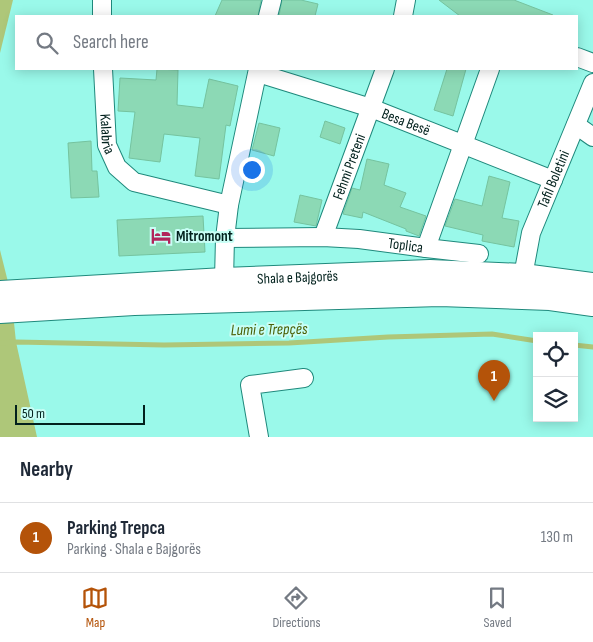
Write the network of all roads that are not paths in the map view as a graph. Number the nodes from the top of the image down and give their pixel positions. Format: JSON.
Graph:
{"nodes":[{"id":1,"x":102,"y":0,"type":"edge"},
{"id":2,"x":272,"y":0,"type":"edge"},
{"id":3,"x":406,"y":0,"type":"edge"},
{"id":4,"x":102,"y":15,"type":"edge"},
{"id":5,"x":268,"y":15,"type":"edge"},
{"id":6,"x":403,"y":15,"type":"edge"},
{"id":7,"x":578,"y":57,"type":"edge"},
{"id":8,"x":593,"y":63,"type":"edge"},
{"id":9,"x":103,"y":70,"type":"edge"},
{"id":10,"x":385,"y":70,"type":"edge"},
{"id":11,"x":490,"y":70,"type":"edge"},
{"id":12,"x":258,"y":71,"type":"edge"},
{"id":13,"x":593,"y":83,"type":"edge"},
{"id":14,"x":371,"y":108,"type":"junction"},
{"id":15,"x":576,"y":125,"type":"junction"},
{"id":16,"x":593,"y":137,"type":"edge"},
{"id":17,"x":462,"y":144,"type":"junction"},
{"id":18,"x":553,"y":180,"type":"junction"},
{"id":19,"x":229,"y":205,"type":"junction"},
{"id":20,"x":323,"y":237,"type":"junction"},
{"id":21,"x":226,"y":238,"type":"junction"},
{"id":22,"x":426,"y":248,"type":"junction"},
{"id":23,"x":479,"y":254,"type":"dead end"},
{"id":24,"x":523,"y":276,"type":"junction"},
{"id":25,"x":224,"y":280,"type":"junction"},
{"id":26,"x":593,"y":285,"type":"edge"},
{"id":27,"x":551,"y":288,"type":"junction"},
{"id":28,"x":0,"y":293,"type":"edge"},
{"id":29,"x":133,"y":294,"type":"junction"},
{"id":30,"x":593,"y":304,"type":"edge"},
{"id":31,"x":0,"y":311,"type":"edge"},
{"id":32,"x":304,"y":378,"type":"dead end"},
{"id":33,"x":259,"y":437,"type":"edge"}],
"edges":[{"from":1,"to":4,"type":"street"},
{"from":2,"to":5,"type":"street"},
{"from":3,"to":6,"type":"street"},
{"from":7,"to":8,"type":"street"},
{"from":9,"to":19,"type":"street","name":"Kalabria"},
{"from":10,"to":14,"type":"street","name":"Fehmi Preteni"},
{"from":11,"to":17,"type":"street","name":"Toplica"},
{"from":12,"to":14,"type":"street","name":"Besa Besë"},
{"from":12,"to":19,"type":"street"},
{"from":13,"to":15,"type":"street","name":"Tafil Boletini"},
{"from":14,"to":17,"type":"street","name":"Besa Besë"},
{"from":14,"to":20,"type":"street","name":"Fehmi Preteni"},
{"from":15,"to":16,"type":"street"},
{"from":15,"to":18,"type":"street","name":"Tafil Boletini"},
{"from":17,"to":18,"type":"street","name":"Besa Besë"},
{"from":17,"to":22,"type":"street","name":"Toplica"},
{"from":18,"to":24,"type":"street","name":"Tafil Boletini"},
{"from":19,"to":21,"type":"street"},
{"from":20,"to":21,"type":"street","name":"Toplica"},
{"from":20,"to":22,"type":"street","name":"Toplica"},
{"from":21,"to":25,"type":"street"},
{"from":22,"to":23,"type":"street"},
{"from":24,"to":25,"type":"main road","name":"Shala e Bajgorës"},
{"from":24,"to":27,"type":"main road","name":"Shala e Bajgorës"},
{"from":25,"to":29,"type":"main road","name":"Shala e Bajgorës"},
{"from":26,"to":27,"type":"main road","name":"Shala e Bajgorës"},
{"from":27,"to":29,"type":"main road","name":"Shala e Bajgorës"},
{"from":27,"to":30,"type":"main road","name":"Shala e Bajgorës"},
{"from":28,"to":29,"type":"main road","name":"Shala e Bajgorës"},
{"from":29,"to":31,"type":"main road","name":"Shala e Bajgorës"},
{"from":32,"to":33,"type":"street"}]}
